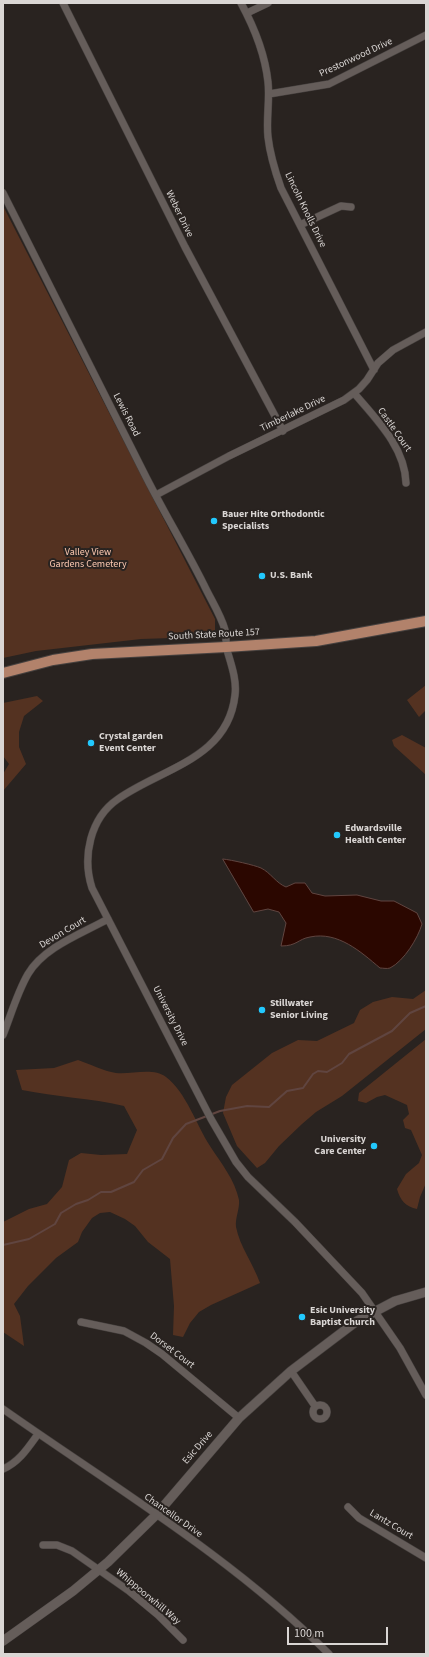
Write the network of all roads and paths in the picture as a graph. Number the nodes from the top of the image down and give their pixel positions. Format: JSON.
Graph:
{"nodes":[{"id":1,"x":63,"y":3,"type":"edge"},
{"id":2,"x":241,"y":3,"type":"edge"},
{"id":3,"x":268,"y":3,"type":"edge"},
{"id":4,"x":247,"y":13,"type":"junction"},
{"id":5,"x":426,"y":35,"type":"edge"},
{"id":6,"x":269,"y":94,"type":"junction"},
{"id":7,"x":3,"y":193,"type":"edge"},
{"id":8,"x":351,"y":207,"type":"dead end"},
{"id":9,"x":300,"y":225,"type":"junction"},
{"id":10,"x":426,"y":332,"type":"edge"},
{"id":11,"x":374,"y":370,"type":"junction"},
{"id":12,"x":354,"y":393,"type":"junction"},
{"id":13,"x":283,"y":431,"type":"junction"},
{"id":14,"x":406,"y":483,"type":"dead end"},
{"id":15,"x":156,"y":496,"type":"junction"},
{"id":16,"x":426,"y":621,"type":"edge"},
{"id":17,"x":226,"y":647,"type":"junction"},
{"id":18,"x":3,"y":672,"type":"edge"},
{"id":19,"x":108,"y":919,"type":"junction"},
{"id":20,"x":3,"y":1034,"type":"edge"},
{"id":21,"x":426,"y":1292,"type":"edge"},
{"id":22,"x":375,"y":1310,"type":"junction"},
{"id":23,"x":81,"y":1322,"type":"dead end"},
{"id":24,"x":290,"y":1371,"type":"junction"},
{"id":25,"x":426,"y":1395,"type":"edge"},
{"id":26,"x":315,"y":1406,"type":"dead end"},
{"id":27,"x":3,"y":1410,"type":"edge"},
{"id":28,"x":239,"y":1418,"type":"junction"},
{"id":29,"x":38,"y":1434,"type":"junction"},
{"id":30,"x":3,"y":1469,"type":"edge"},
{"id":31,"x":348,"y":1507,"type":"dead end"},
{"id":32,"x":156,"y":1515,"type":"junction"},
{"id":33,"x":43,"y":1545,"type":"dead end"},
{"id":34,"x":426,"y":1558,"type":"edge"},
{"id":35,"x":100,"y":1570,"type":"junction"},
{"id":36,"x":183,"y":1640,"type":"dead end"},
{"id":37,"x":3,"y":1641,"type":"edge"},
{"id":38,"x":329,"y":1654,"type":"edge"}],
"edges":[{"from":1,"to":13,"type":"street","name":"Weber Drive"},
{"from":2,"to":4,"type":"street","name":"Lincoln Knolls Drive"},
{"from":3,"to":4,"type":"street"},
{"from":4,"to":6,"type":"street","name":"Lincoln Knolls Drive"},
{"from":5,"to":6,"type":"street","name":"Prestonwood Drive"},
{"from":6,"to":9,"type":"street","name":"Lincoln Knolls Drive"},
{"from":7,"to":15,"type":"street","name":"Lewis Road"},
{"from":8,"to":9,"type":"street"},
{"from":9,"to":11,"type":"street","name":"Lincoln Knolls Drive"},
{"from":10,"to":11,"type":"street","name":"Timberlake Drive"},
{"from":11,"to":12,"type":"street","name":"Timberlake Drive"},
{"from":12,"to":13,"type":"street","name":"Timberlake Drive"},
{"from":12,"to":14,"type":"street","name":"Castle Court"},
{"from":13,"to":15,"type":"street","name":"Timberlake Drive"},
{"from":15,"to":17,"type":"street","name":"Lewis Road"},
{"from":16,"to":17,"type":"main road","name":"South State Route 157"},
{"from":17,"to":18,"type":"main road","name":"South State Route 157"},
{"from":17,"to":19,"type":"street","name":"University Drive"},
{"from":19,"to":20,"type":"street","name":"Devon Court"},
{"from":19,"to":22,"type":"street","name":"University Drive"},
{"from":21,"to":22,"type":"street","name":"Esic Drive"},
{"from":22,"to":24,"type":"street","name":"Esic Drive"},
{"from":22,"to":25,"type":"street","name":"University Drive"},
{"from":23,"to":28,"type":"street","name":"Dorset Court"},
{"from":24,"to":26,"type":"street"},
{"from":24,"to":28,"type":"street","name":"Esic Drive"},
{"from":27,"to":29,"type":"street","name":"Chancellor Drive"},
{"from":28,"to":32,"type":"street","name":"Esic Drive"},
{"from":29,"to":30,"type":"street"},
{"from":29,"to":32,"type":"street","name":"Chancellor Drive"},
{"from":31,"to":34,"type":"street","name":"Lantz Court"},
{"from":32,"to":35,"type":"street","name":"Esic Drive"},
{"from":32,"to":38,"type":"street","name":"Chancellor Drive"},
{"from":33,"to":35,"type":"street","name":"Whippoorwhill Way"},
{"from":35,"to":36,"type":"street","name":"Whippoorwhill Way"},
{"from":35,"to":37,"type":"street","name":"Esic Drive"}]}
